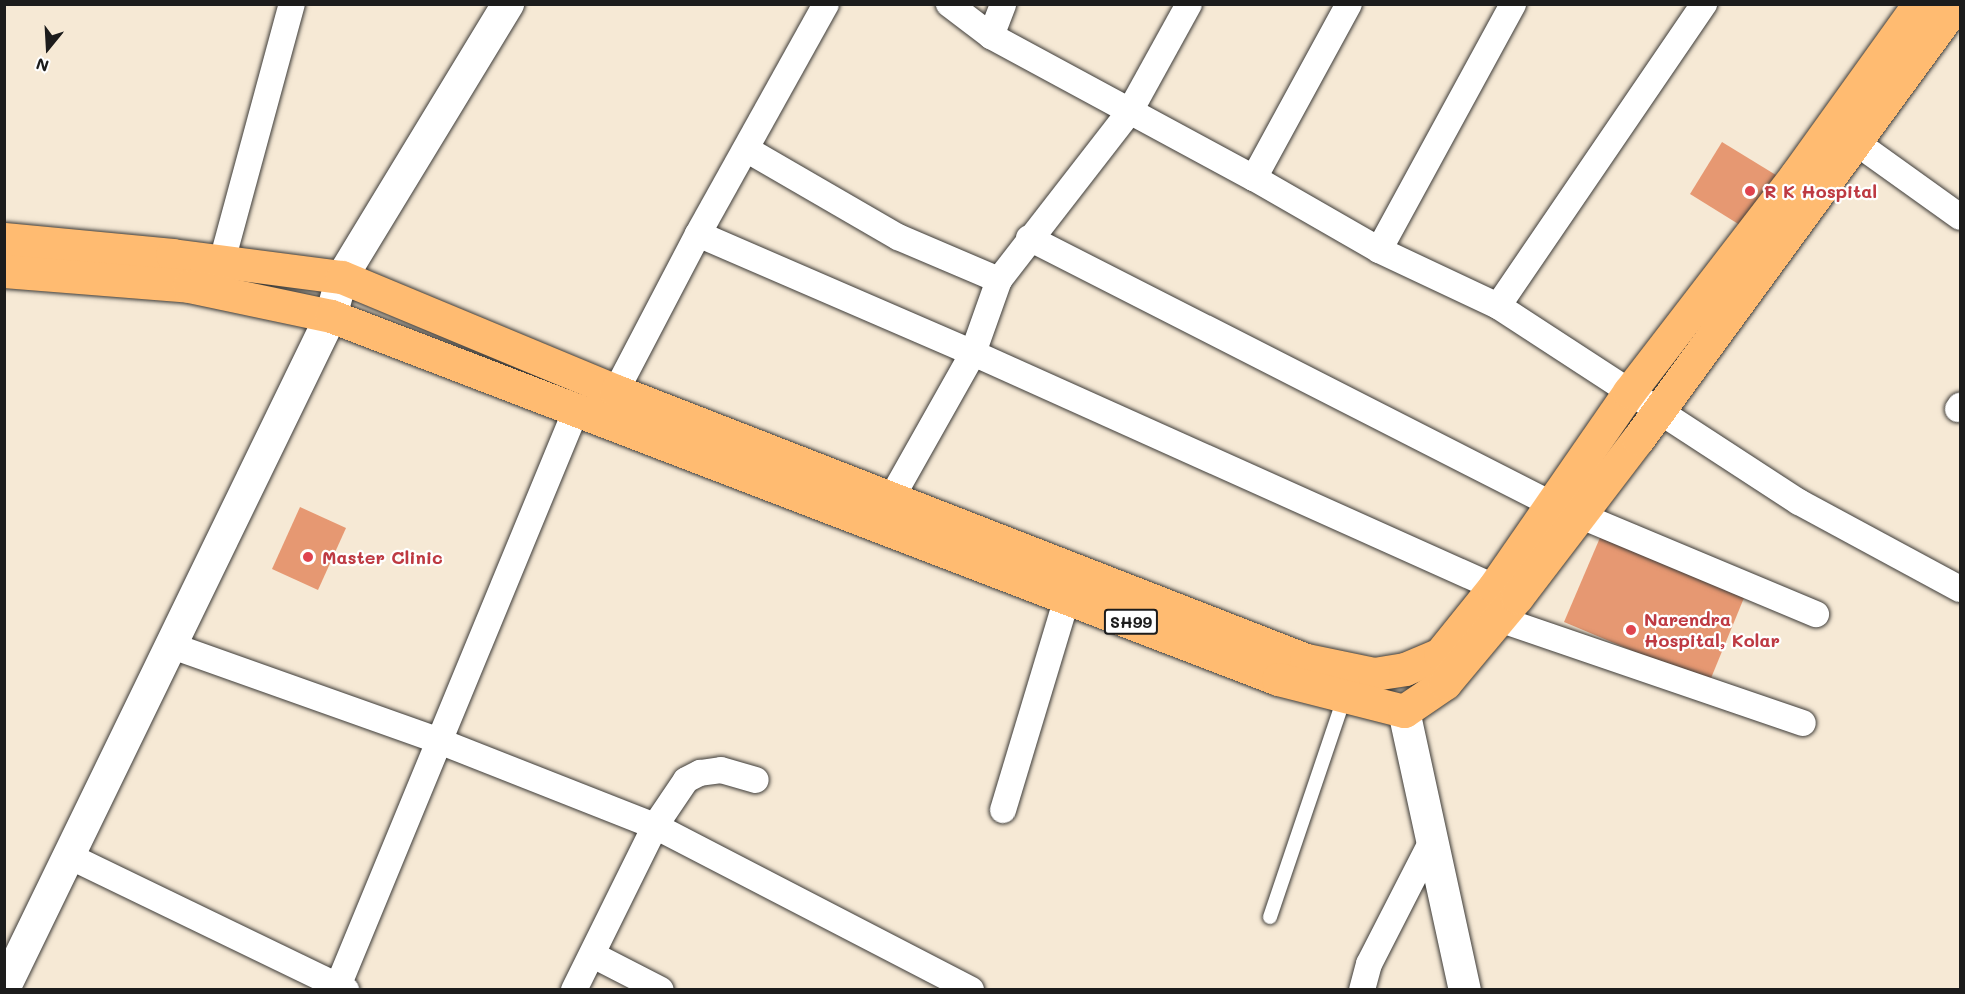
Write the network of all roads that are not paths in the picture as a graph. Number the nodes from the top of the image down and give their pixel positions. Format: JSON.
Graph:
{"nodes":[{"id":1,"x":292,"y":4,"type":"edge"},
{"id":2,"x":508,"y":4,"type":"edge"},
{"id":3,"x":826,"y":4,"type":"edge"},
{"id":4,"x":949,"y":4,"type":"edge"},
{"id":5,"x":1003,"y":4,"type":"edge"},
{"id":6,"x":1189,"y":4,"type":"edge"},
{"id":7,"x":1349,"y":4,"type":"edge"},
{"id":8,"x":1513,"y":4,"type":"edge"},
{"id":9,"x":1704,"y":4,"type":"edge"},
{"id":10,"x":1945,"y":14,"type":"edge"},
{"id":11,"x":991,"y":36,"type":"junction"},
{"id":12,"x":1130,"y":111,"type":"junction"},
{"id":13,"x":1854,"y":141,"type":"junction"},
{"id":14,"x":746,"y":148,"type":"junction"},
{"id":15,"x":1254,"y":178,"type":"junction"},
{"id":16,"x":1960,"y":217,"type":"edge"},
{"id":17,"x":698,"y":234,"type":"junction"},
{"id":18,"x":1029,"y":238,"type":"junction"},
{"id":19,"x":4,"y":239,"type":"edge"},
{"id":20,"x":1379,"y":250,"type":"junction"},
{"id":21,"x":222,"y":261,"type":"junction"},
{"id":22,"x":4,"y":271,"type":"edge"},
{"id":23,"x":342,"y":277,"type":"junction"},
{"id":24,"x":999,"y":280,"type":"junction"},
{"id":25,"x":1498,"y":306,"type":"junction"},
{"id":26,"x":331,"y":316,"type":"junction"},
{"id":27,"x":973,"y":353,"type":"junction"},
{"id":28,"x":616,"y":391,"type":"junction"},
{"id":29,"x":1629,"y":392,"type":"junction"},
{"id":30,"x":576,"y":410,"type":"junction"},
{"id":31,"x":1658,"y":411,"type":"junction"},
{"id":32,"x":892,"y":497,"type":"junction"},
{"id":33,"x":1565,"y":510,"type":"junction"},
{"id":34,"x":1960,"y":589,"type":"edge"},
{"id":35,"x":1067,"y":598,"type":"junction"},
{"id":36,"x":1496,"y":603,"type":"junction"},
{"id":37,"x":1816,"y":614,"type":"dead end"},
{"id":38,"x":170,"y":645,"type":"junction"},
{"id":39,"x":1346,"y":696,"type":"junction"},
{"id":40,"x":1404,"y":711,"type":"junction"},
{"id":41,"x":1803,"y":723,"type":"dead end"},
{"id":42,"x":439,"y":741,"type":"junction"},
{"id":43,"x":756,"y":780,"type":"dead end"},
{"id":44,"x":1003,"y":810,"type":"dead end"},
{"id":45,"x":655,"y":826,"type":"junction"},
{"id":46,"x":1433,"y":839,"type":"junction"},
{"id":47,"x":67,"y":855,"type":"junction"},
{"id":48,"x":1270,"y":917,"type":"dead end"},
{"id":49,"x":593,"y":955,"type":"junction"},
{"id":50,"x":7,"y":976,"type":"edge"},
{"id":51,"x":342,"y":988,"type":"edge"},
{"id":52,"x":574,"y":990,"type":"edge"},
{"id":53,"x":661,"y":990,"type":"edge"},
{"id":54,"x":971,"y":990,"type":"edge"},
{"id":55,"x":1362,"y":990,"type":"edge"},
{"id":56,"x":1465,"y":990,"type":"edge"}],
"edges":[{"from":1,"to":21,"type":"street"},
{"from":2,"to":23,"type":"street"},
{"from":3,"to":14,"type":"street"},
{"from":4,"to":11,"type":"street"},
{"from":5,"to":11,"type":"street"},
{"from":6,"to":12,"type":"street"},
{"from":7,"to":15,"type":"street"},
{"from":8,"to":20,"type":"street"},
{"from":9,"to":25,"type":"street"},
{"from":10,"to":13,"type":"main road","number":"SH99"},
{"from":10,"to":29,"type":"main road","number":"SH99"},
{"from":11,"to":12,"type":"street"},
{"from":12,"to":15,"type":"street"},
{"from":12,"to":18,"type":"street"},
{"from":13,"to":16,"type":"street"},
{"from":13,"to":31,"type":"main road","number":"SH99"},
{"from":14,"to":17,"type":"street"},
{"from":14,"to":24,"type":"street"},
{"from":15,"to":20,"type":"street"},
{"from":17,"to":27,"type":"street"},
{"from":17,"to":28,"type":"street"},
{"from":18,"to":24,"type":"street"},
{"from":18,"to":33,"type":"street"},
{"from":19,"to":21,"type":"main road","number":"SH99"},
{"from":20,"to":25,"type":"street"},
{"from":21,"to":23,"type":"main road","number":"SH99"},
{"from":22,"to":26,"type":"main road","number":"SH99"},
{"from":23,"to":26,"type":"street"},
{"from":23,"to":28,"type":"main road","number":"SH99"},
{"from":24,"to":27,"type":"street"},
{"from":25,"to":29,"type":"street"},
{"from":26,"to":30,"type":"main road","number":"SH99"},
{"from":26,"to":38,"type":"street"},
{"from":27,"to":32,"type":"street"},
{"from":27,"to":36,"type":"street"},
{"from":28,"to":32,"type":"main road","number":"SH99"},
{"from":29,"to":31,"type":"street"},
{"from":29,"to":33,"type":"main road","number":"SH99"},
{"from":30,"to":35,"type":"main road","number":"SH99"},
{"from":30,"to":42,"type":"street"},
{"from":31,"to":33,"type":"main road","number":"SH99"},
{"from":31,"to":34,"type":"street"},
{"from":32,"to":36,"type":"main road","number":"SH99"},
{"from":33,"to":36,"type":"main road","number":"SH99"},
{"from":33,"to":37,"type":"street"},
{"from":35,"to":39,"type":"main road","number":"SH99"},
{"from":35,"to":44,"type":"street"},
{"from":36,"to":40,"type":"main road","number":"SH99"},
{"from":36,"to":41,"type":"street"},
{"from":38,"to":42,"type":"street"},
{"from":38,"to":47,"type":"street"},
{"from":39,"to":40,"type":"main road","number":"SH99"},
{"from":39,"to":48,"type":"lane"},
{"from":40,"to":46,"type":"street"},
{"from":42,"to":45,"type":"street"},
{"from":42,"to":51,"type":"street"},
{"from":43,"to":45,"type":"street"},
{"from":45,"to":49,"type":"street"},
{"from":45,"to":54,"type":"street"},
{"from":46,"to":55,"type":"street"},
{"from":46,"to":56,"type":"street"},
{"from":47,"to":50,"type":"street"},
{"from":47,"to":51,"type":"street"},
{"from":49,"to":52,"type":"street"},
{"from":49,"to":53,"type":"street"}]}
